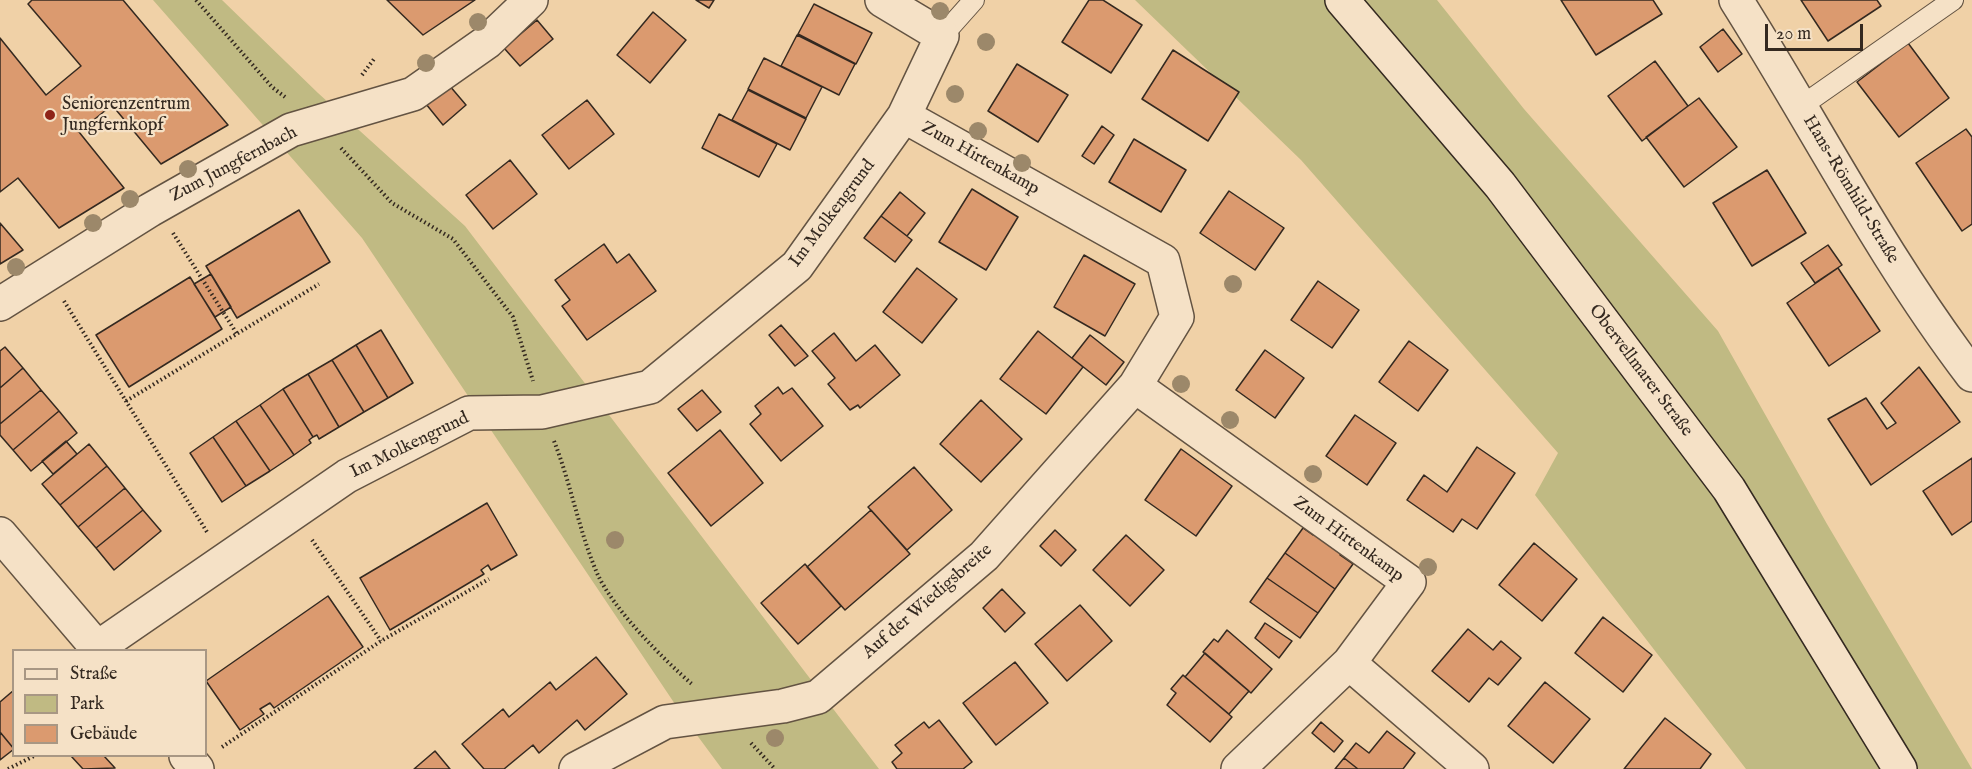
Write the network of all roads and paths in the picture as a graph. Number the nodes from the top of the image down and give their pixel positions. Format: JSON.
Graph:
{"nodes":[{"id":1,"x":196,"y":0,"type":"edge"},
{"id":2,"x":531,"y":0,"type":"edge"},
{"id":3,"x":882,"y":0,"type":"edge"},
{"id":4,"x":974,"y":0,"type":"edge"},
{"id":5,"x":1342,"y":0,"type":"edge"},
{"id":6,"x":1736,"y":0,"type":"edge"},
{"id":7,"x":1953,"y":0,"type":"edge"},
{"id":8,"x":942,"y":36,"type":"junction"},
{"id":9,"x":1800,"y":107,"type":"junction"},
{"id":10,"x":904,"y":116,"type":"junction"},
{"id":11,"x":318,"y":124,"type":"junction"},
{"id":12,"x":157,"y":207,"type":"junction"},
{"id":13,"x":1163,"y":261,"type":"joint"},
{"id":14,"x":48,"y":274,"type":"junction"},
{"id":15,"x":319,"y":284,"type":"dead end"},
{"id":16,"x":0,"y":304,"type":"edge"},
{"id":17,"x":237,"y":334,"type":"junction"},
{"id":18,"x":1972,"y":375,"type":"edge"},
{"id":19,"x":1135,"y":386,"type":"junction"},
{"id":20,"x":126,"y":401,"type":"junction"},
{"id":21,"x":542,"y":412,"type":"junction"},
{"id":22,"x":294,"y":513,"type":"junction"},
{"id":23,"x":0,"y":534,"type":"edge"},
{"id":24,"x":224,"y":561,"type":"junction"},
{"id":25,"x":489,"y":579,"type":"dead end"},
{"id":26,"x":381,"y":641,"type":"junction"},
{"id":27,"x":98,"y":649,"type":"edge"},
{"id":28,"x":1348,"y":663,"type":"junction"},
{"id":29,"x":724,"y":713,"type":"junction"},
{"id":30,"x":207,"y":753,"type":"edge"},
{"id":31,"x":32,"y":757,"type":"edge"},
{"id":32,"x":8,"y":769,"type":"edge"},
{"id":33,"x":576,"y":769,"type":"edge"},
{"id":34,"x":775,"y":769,"type":"edge"},
{"id":35,"x":1238,"y":769,"type":"edge"},
{"id":36,"x":1472,"y":769,"type":"edge"},
{"id":37,"x":1900,"y":769,"type":"edge"}],
"edges":[{"from":1,"to":11,"type":"path"},
{"from":2,"to":11,"type":"street","name":"Zum Jungfernbach"},
{"from":3,"to":8,"type":"street"},
{"from":4,"to":8,"type":"lane"},
{"from":5,"to":37,"type":"street","name":"Obervellmarer Straße"},
{"from":6,"to":9,"type":"street","name":"Hans-Römhild-Straße"},
{"from":7,"to":9,"type":"lane"},
{"from":8,"to":10,"type":"street","name":"Zum Hirtenkamp"},
{"from":9,"to":18,"type":"street","name":"Hans-Römhild-Straße"},
{"from":10,"to":13,"type":"street","name":"Zum Hirtenkamp"},
{"from":10,"to":21,"type":"street","name":"Im Molkengrund"},
{"from":11,"to":12,"type":"street","name":"Zum Jungfernbach"},
{"from":11,"to":21,"type":"path"},
{"from":12,"to":14,"type":"street","name":"Zum Jungfernbach"},
{"from":12,"to":17,"type":"path"},
{"from":13,"to":19,"type":"street","name":"Auf der Wiedigsbreite"},
{"from":14,"to":16,"type":"street","name":"Zum Jungfernbach"},
{"from":14,"to":20,"type":"path"},
{"from":15,"to":17,"type":"path"},
{"from":17,"to":20,"type":"path"},
{"from":19,"to":28,"type":"street","name":"Zum Hirtenkamp"},
{"from":19,"to":29,"type":"street","name":"Auf der Wiedigsbreite"},
{"from":20,"to":24,"type":"path"},
{"from":21,"to":22,"type":"street","name":"Im Molkengrund"},
{"from":21,"to":29,"type":"path"},
{"from":22,"to":24,"type":"street","name":"Im Molkengrund"},
{"from":22,"to":26,"type":"path"},
{"from":23,"to":27,"type":"street"},
{"from":24,"to":27,"type":"street","name":"Im Molkengrund"},
{"from":25,"to":26,"type":"path"},
{"from":26,"to":30,"type":"path"},
{"from":28,"to":35,"type":"street"},
{"from":28,"to":36,"type":"street"},
{"from":29,"to":33,"type":"street","name":"Auf der Wiedigsbreite"},
{"from":29,"to":34,"type":"path"},
{"from":31,"to":32,"type":"path"}]}
